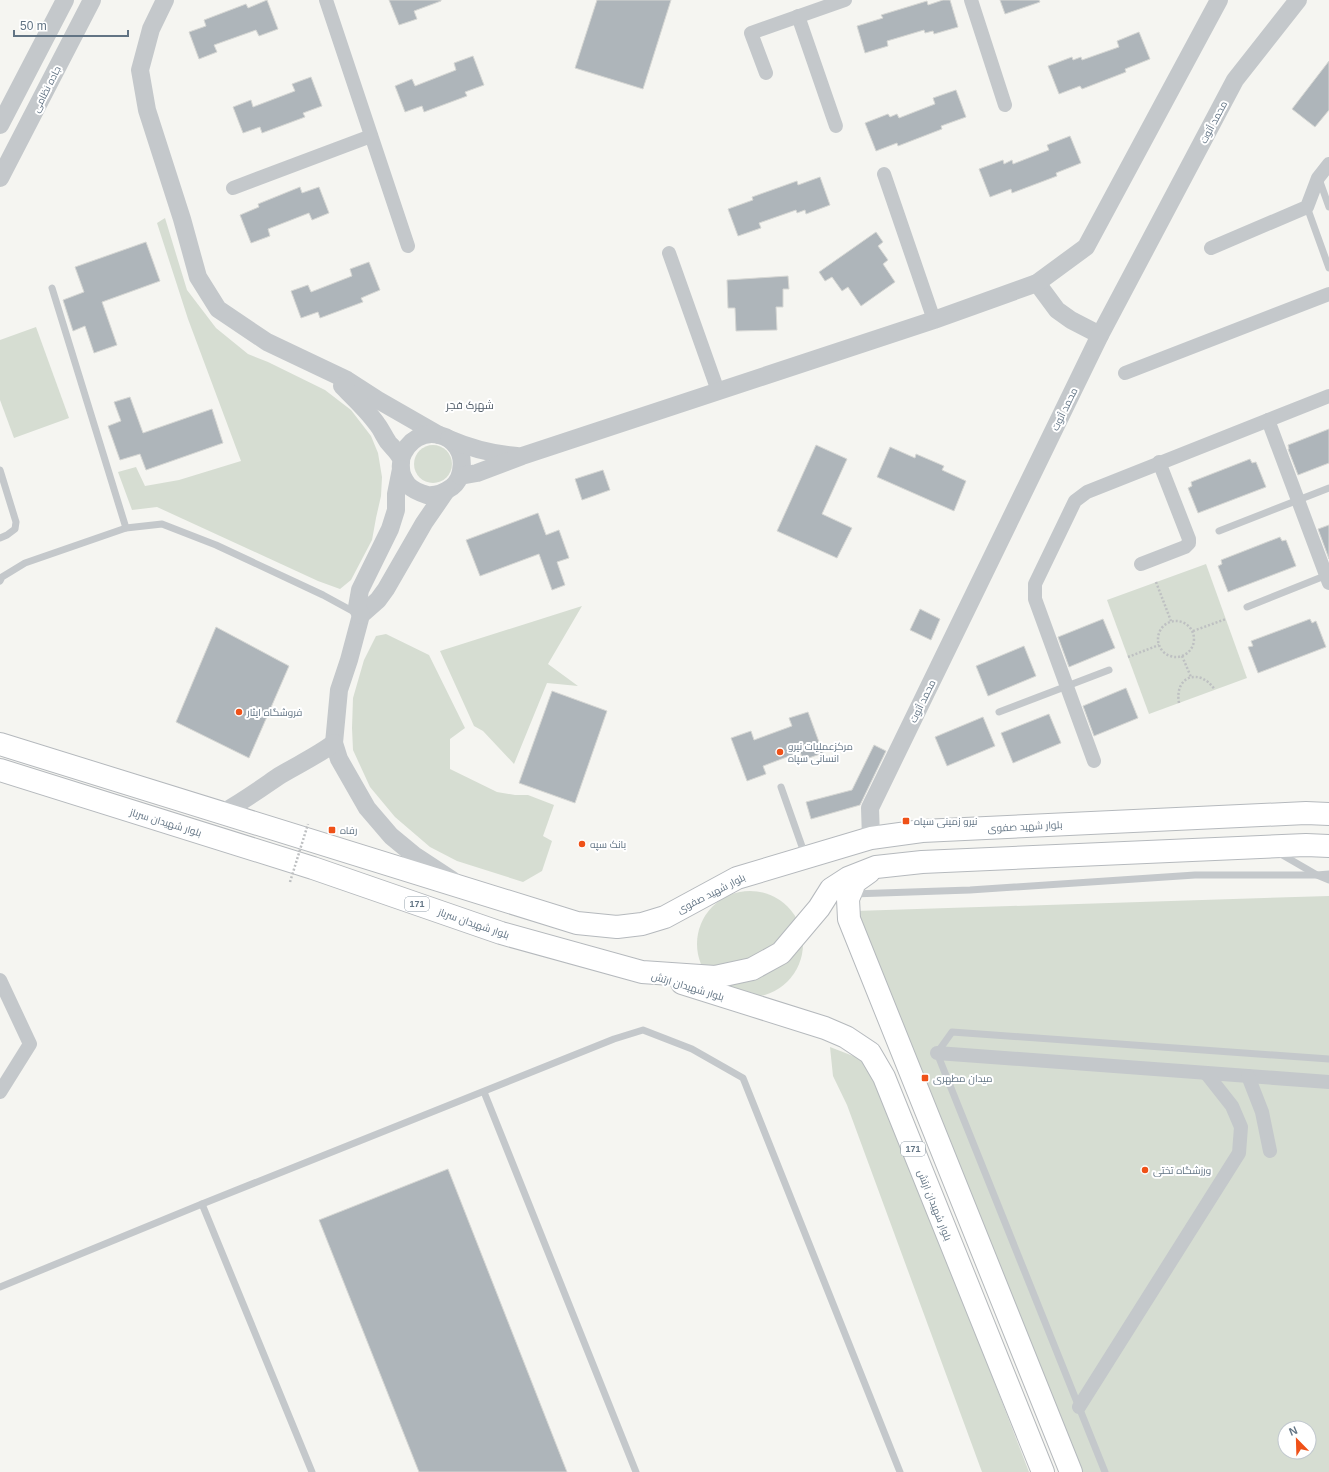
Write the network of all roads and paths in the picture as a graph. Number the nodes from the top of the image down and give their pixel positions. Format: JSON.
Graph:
{"nodes":[{"id":1,"x":65,"y":0,"type":"edge"},
{"id":2,"x":92,"y":0,"type":"edge"},
{"id":3,"x":165,"y":0,"type":"edge"},
{"id":4,"x":326,"y":0,"type":"edge"},
{"id":5,"x":845,"y":0,"type":"edge"},
{"id":6,"x":971,"y":0,"type":"edge"},
{"id":7,"x":1219,"y":0,"type":"edge"},
{"id":8,"x":1298,"y":0,"type":"edge"},
{"id":9,"x":798,"y":16,"type":"junction"},
{"id":10,"x":766,"y":73,"type":"dead end"},
{"id":11,"x":1005,"y":105,"type":"dead end"},
{"id":12,"x":4,"y":106,"type":"edge"},
{"id":13,"x":0,"y":126,"type":"edge"},
{"id":14,"x":836,"y":126,"type":"dead end"},
{"id":15,"x":371,"y":136,"type":"junction"},
{"id":16,"x":1329,"y":164,"type":"edge"},
{"id":17,"x":884,"y":174,"type":"dead end"},
{"id":18,"x":0,"y":178,"type":"edge"},
{"id":19,"x":1318,"y":178,"type":"junction"},
{"id":20,"x":233,"y":188,"type":"dead end"},
{"id":21,"x":1307,"y":207,"type":"junction"},
{"id":22,"x":1329,"y":207,"type":"edge"},
{"id":23,"x":408,"y":246,"type":"dead end"},
{"id":24,"x":1211,"y":248,"type":"dead end"},
{"id":25,"x":669,"y":253,"type":"dead end"},
{"id":26,"x":1329,"y":268,"type":"edge"},
{"id":27,"x":1037,"y":283,"type":"junction"},
{"id":28,"x":52,"y":288,"type":"dead end"},
{"id":29,"x":1329,"y":294,"type":"edge"},
{"id":30,"x":934,"y":320,"type":"junction"},
{"id":31,"x":1100,"y":335,"type":"junction"},
{"id":32,"x":324,"y":369,"type":"junction"},
{"id":33,"x":1125,"y":373,"type":"dead end"},
{"id":34,"x":718,"y":391,"type":"junction"},
{"id":35,"x":1329,"y":396,"type":"edge"},
{"id":36,"x":1268,"y":420,"type":"junction"},
{"id":37,"x":444,"y":437,"type":"junction"},
{"id":38,"x":522,"y":456,"type":"junction"},
{"id":39,"x":1159,"y":462,"type":"junction"},
{"id":40,"x":401,"y":464,"type":"junction"},
{"id":41,"x":0,"y":470,"type":"edge"},
{"id":42,"x":460,"y":476,"type":"junction"},
{"id":43,"x":1329,"y":488,"type":"edge"},
{"id":44,"x":446,"y":491,"type":"junction"},
{"id":45,"x":1298,"y":500,"type":"junction"},
{"id":46,"x":126,"y":528,"type":"junction"},
{"id":47,"x":1219,"y":531,"type":"dead end"},
{"id":48,"x":0,"y":538,"type":"edge"},
{"id":49,"x":1141,"y":564,"type":"dead end"},
{"id":50,"x":1328,"y":577,"type":"edge"},
{"id":51,"x":0,"y":581,"type":"edge"},
{"id":52,"x":1156,"y":582,"type":"dead end"},
{"id":53,"x":1247,"y":607,"type":"dead end"},
{"id":54,"x":361,"y":616,"type":"junction"},
{"id":55,"x":1226,"y":619,"type":"dead end"},
{"id":56,"x":1171,"y":621,"type":"junction"},
{"id":57,"x":1193,"y":631,"type":"junction"},
{"id":58,"x":1159,"y":645,"type":"junction"},
{"id":59,"x":1182,"y":656,"type":"junction"},
{"id":60,"x":1128,"y":657,"type":"dead end"},
{"id":61,"x":1109,"y":670,"type":"dead end"},
{"id":62,"x":1191,"y":678,"type":"junction"},
{"id":63,"x":1067,"y":687,"type":"junction"},
{"id":64,"x":1215,"y":690,"type":"dead end"},
{"id":65,"x":1179,"y":703,"type":"dead end"},
{"id":66,"x":999,"y":712,"type":"dead end"},
{"id":67,"x":334,"y":743,"type":"junction"},
{"id":68,"x":0,"y":744,"type":"edge"},
{"id":69,"x":1094,"y":761,"type":"dead end"},
{"id":70,"x":0,"y":770,"type":"edge"},
{"id":71,"x":781,"y":787,"type":"dead end"},
{"id":72,"x":222,"y":813,"type":"junction"},
{"id":73,"x":1329,"y":814,"type":"edge"},
{"id":74,"x":308,"y":824,"type":"dead end"},
{"id":75,"x":871,"y":838,"type":"junction"},
{"id":76,"x":1268,"y":846,"type":"junction"},
{"id":77,"x":1329,"y":846,"type":"edge"},
{"id":78,"x":806,"y":857,"type":"junction"},
{"id":79,"x":876,"y":867,"type":"junction"},
{"id":80,"x":1329,"y":874,"type":"edge"},
{"id":81,"x":1317,"y":875,"type":"junction"},
{"id":82,"x":1329,"y":880,"type":"edge"},
{"id":83,"x":290,"y":882,"type":"dead end"},
{"id":84,"x":466,"y":888,"type":"junction"},
{"id":85,"x":850,"y":894,"type":"junction"},
{"id":86,"x":642,"y":972,"type":"junction"},
{"id":87,"x":0,"y":980,"type":"edge"},
{"id":88,"x":937,"y":1053,"type":"junction"},
{"id":89,"x":1329,"y":1059,"type":"edge"},
{"id":90,"x":1206,"y":1073,"type":"junction"},
{"id":91,"x":1248,"y":1076,"type":"junction"},
{"id":92,"x":1329,"y":1082,"type":"edge"},
{"id":93,"x":0,"y":1092,"type":"edge"},
{"id":94,"x":484,"y":1092,"type":"junction"},
{"id":95,"x":1270,"y":1151,"type":"dead end"},
{"id":96,"x":202,"y":1204,"type":"junction"},
{"id":97,"x":0,"y":1287,"type":"edge"},
{"id":98,"x":1079,"y":1407,"type":"junction"},
{"id":99,"x":312,"y":1472,"type":"edge"},
{"id":100,"x":636,"y":1472,"type":"edge"},
{"id":101,"x":900,"y":1472,"type":"edge"},
{"id":102,"x":1043,"y":1472,"type":"edge"},
{"id":103,"x":1071,"y":1472,"type":"edge"},
{"id":104,"x":1105,"y":1472,"type":"edge"}],
"edges":[{"from":1,"to":12,"type":"street"},
{"from":2,"to":18,"type":"street","name":"جاده نظامی"},
{"from":3,"to":32,"type":"street"},
{"from":4,"to":15,"type":"street"},
{"from":5,"to":9,"type":"street"},
{"from":6,"to":11,"type":"street"},
{"from":7,"to":27,"type":"street"},
{"from":8,"to":31,"type":"street","name":"محمد آتوت"},
{"from":9,"to":10,"type":"street"},
{"from":9,"to":14,"type":"street"},
{"from":12,"to":13,"type":"street"},
{"from":15,"to":20,"type":"street"},
{"from":15,"to":23,"type":"street"},
{"from":16,"to":19,"type":"street"},
{"from":17,"to":30,"type":"street"},
{"from":19,"to":21,"type":"street"},
{"from":19,"to":22,"type":"lane"},
{"from":21,"to":24,"type":"street"},
{"from":21,"to":26,"type":"lane"},
{"from":25,"to":34,"type":"street"},
{"from":27,"to":30,"type":"street"},
{"from":27,"to":31,"type":"street"},
{"from":28,"to":46,"type":"lane"},
{"from":29,"to":33,"type":"street"},
{"from":30,"to":34,"type":"street"},
{"from":31,"to":75,"type":"street","name":"محمد آتوت"},
{"from":32,"to":37,"type":"street"},
{"from":32,"to":40,"type":"street"},
{"from":34,"to":38,"type":"street"},
{"from":35,"to":36,"type":"street"},
{"from":36,"to":39,"type":"street"},
{"from":36,"to":45,"type":"street"},
{"from":37,"to":38,"type":"street"},
{"from":37,"to":40,"type":"street"},
{"from":37,"to":42,"type":"street"},
{"from":38,"to":42,"type":"street"},
{"from":39,"to":49,"type":"street"},
{"from":39,"to":63,"type":"street"},
{"from":40,"to":44,"type":"street"},
{"from":40,"to":54,"type":"street"},
{"from":41,"to":48,"type":"lane"},
{"from":42,"to":44,"type":"street"},
{"from":43,"to":45,"type":"lane"},
{"from":44,"to":54,"type":"street"},
{"from":45,"to":47,"type":"lane"},
{"from":45,"to":50,"type":"street"},
{"from":46,"to":51,"type":"lane"},
{"from":46,"to":54,"type":"lane"},
{"from":50,"to":53,"type":"lane"},
{"from":52,"to":56,"type":"path"},
{"from":54,"to":67,"type":"street"},
{"from":55,"to":57,"type":"path"},
{"from":56,"to":57,"type":"path"},
{"from":56,"to":58,"type":"path"},
{"from":57,"to":59,"type":"path"},
{"from":58,"to":59,"type":"path"},
{"from":58,"to":60,"type":"path"},
{"from":59,"to":62,"type":"path"},
{"from":61,"to":63,"type":"lane"},
{"from":62,"to":64,"type":"path"},
{"from":62,"to":65,"type":"path"},
{"from":63,"to":66,"type":"lane"},
{"from":63,"to":69,"type":"street"},
{"from":67,"to":72,"type":"street"},
{"from":67,"to":84,"type":"street"},
{"from":68,"to":72,"type":"main road"},
{"from":70,"to":86,"type":"main road","name":"بلوار شهیدان سرباز","number":"171"},
{"from":71,"to":78,"type":"lane"},
{"from":72,"to":84,"type":"main road"},
{"from":73,"to":75,"type":"main road","name":"بلوار شهید صفوی"},
{"from":74,"to":83,"type":"path","bridge":true},
{"from":75,"to":78,"type":"main road","name":"بلوار شهید صفوی"},
{"from":76,"to":77,"type":"main road"},
{"from":76,"to":79,"type":"main road"},
{"from":76,"to":81,"type":"lane"},
{"from":78,"to":84,"type":"main road","name":"بلوار شهید صفوی"},
{"from":79,"to":85,"type":"main road","number":"171"},
{"from":79,"to":86,"type":"main road","name":"بلوار شهیدان سرباز","number":"171"},
{"from":80,"to":81,"type":"lane"},
{"from":81,"to":82,"type":"lane"},
{"from":81,"to":85,"type":"lane"},
{"from":85,"to":103,"type":"main road","number":"171"},
{"from":86,"to":102,"type":"main road","name":"بلوار شهیدان ارتش","number":"171"},
{"from":87,"to":93,"type":"street"},
{"from":88,"to":89,"type":"lane"},
{"from":88,"to":90,"type":"street"},
{"from":88,"to":98,"type":"lane"},
{"from":90,"to":91,"type":"street"},
{"from":90,"to":98,"type":"street"},
{"from":91,"to":92,"type":"street"},
{"from":91,"to":95,"type":"street"},
{"from":94,"to":96,"type":"lane"},
{"from":94,"to":100,"type":"lane"},
{"from":94,"to":101,"type":"lane"},
{"from":96,"to":97,"type":"lane"},
{"from":96,"to":99,"type":"lane"},
{"from":98,"to":104,"type":"lane"}]}
